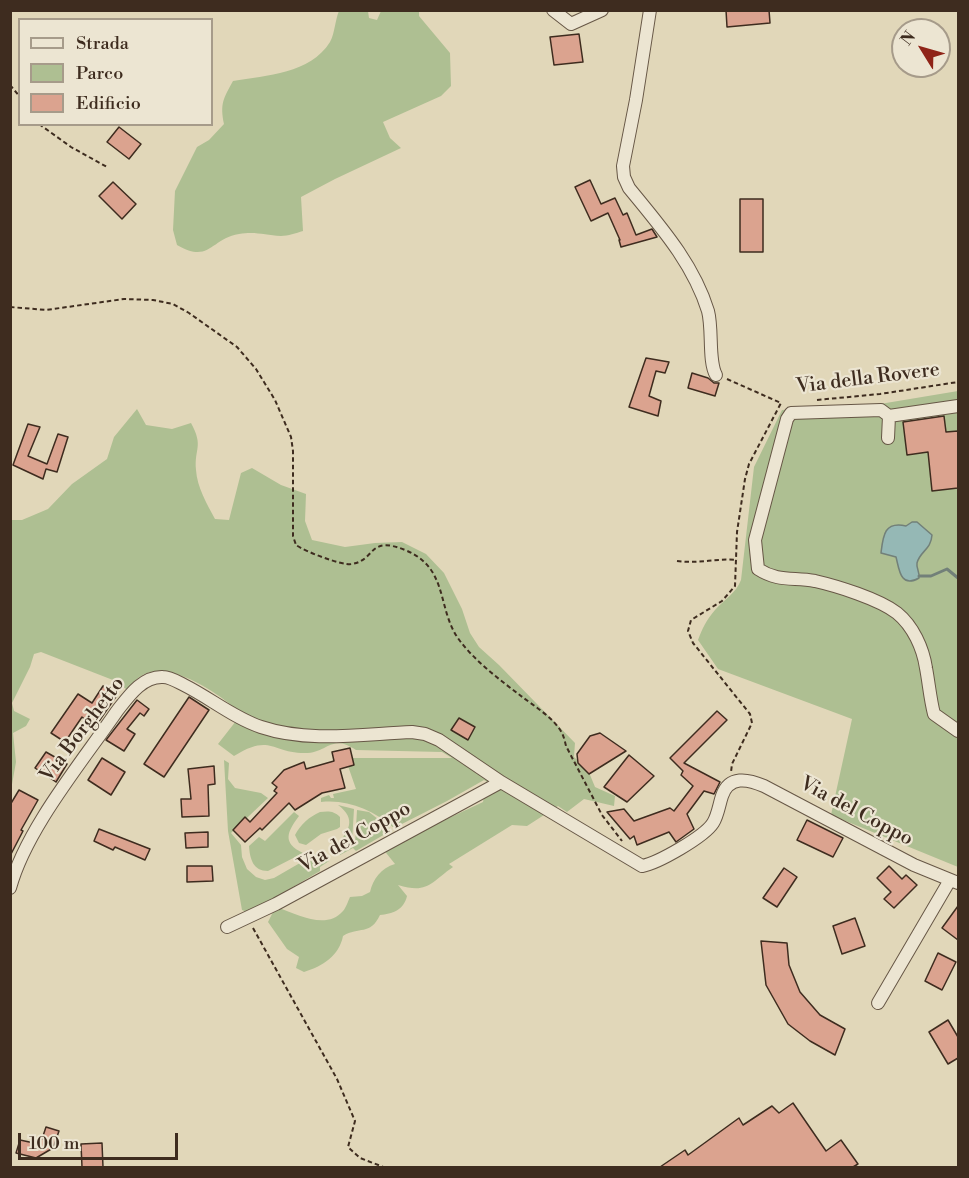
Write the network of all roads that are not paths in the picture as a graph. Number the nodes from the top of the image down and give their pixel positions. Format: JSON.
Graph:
{"nodes":[{"id":1,"x":553,"y":10,"type":"edge"},
{"id":2,"x":602,"y":10,"type":"edge"},
{"id":3,"x":650,"y":10,"type":"edge"},
{"id":4,"x":716,"y":375,"type":"road end"},
{"id":5,"x":958,"y":406,"type":"edge"},
{"id":6,"x":890,"y":416,"type":"junction"},
{"id":7,"x":888,"y":438,"type":"dead end"},
{"id":8,"x":958,"y":731,"type":"edge"},
{"id":9,"x":501,"y":782,"type":"junction"},
{"id":10,"x":735,"y":782,"type":"joint"},
{"id":11,"x":954,"y":882,"type":"edge"},
{"id":12,"x":10,"y":888,"type":"edge"},
{"id":13,"x":227,"y":927,"type":"dead end"},
{"id":14,"x":878,"y":1003,"type":"dead end"}],
"edges":[{"from":1,"to":2,"type":"street"},
{"from":3,"to":4,"type":"street"},
{"from":5,"to":6,"type":"street"},
{"from":6,"to":7,"type":"street"},
{"from":6,"to":8,"type":"street"},
{"from":9,"to":10,"type":"street","name":"Via Borghetto"},
{"from":9,"to":12,"type":"street","name":"Via Borghetto"},
{"from":9,"to":13,"type":"street","name":"Via del Coppo"},
{"from":10,"to":11,"type":"street","name":"Via del Coppo"},
{"from":11,"to":14,"type":"street"}]}
